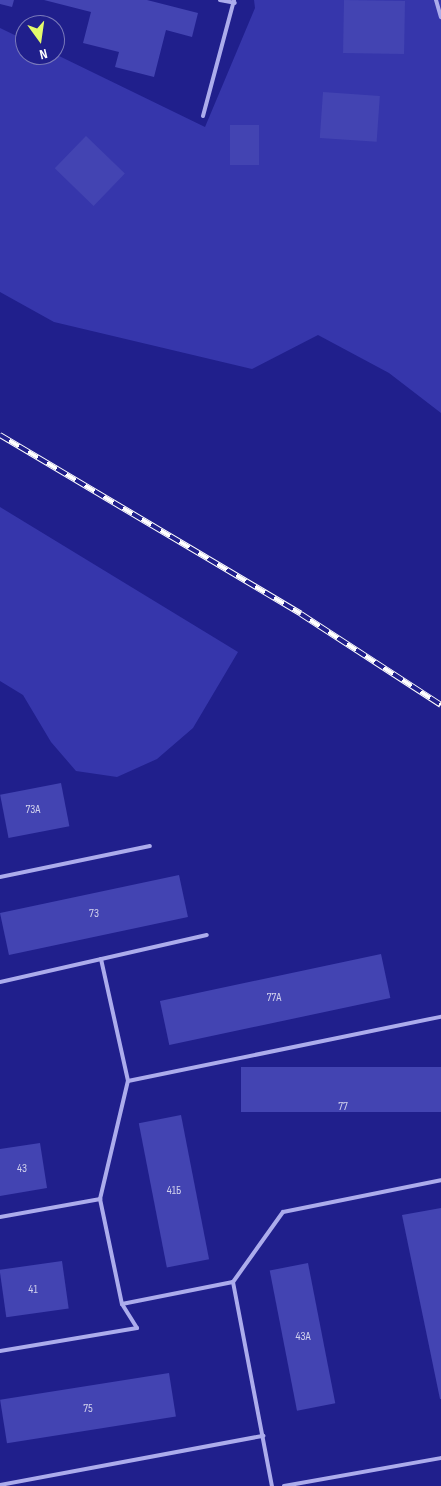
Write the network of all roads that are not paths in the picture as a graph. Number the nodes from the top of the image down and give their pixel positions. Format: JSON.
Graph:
{"nodes":[{"id":1,"x":220,"y":0,"type":"edge"},
{"id":2,"x":436,"y":0,"type":"edge"},
{"id":3,"x":235,"y":2,"type":"edge"},
{"id":4,"x":441,"y":17,"type":"edge"},
{"id":5,"x":203,"y":116,"type":"dead end"},
{"id":6,"x":150,"y":846,"type":"dead end"},
{"id":7,"x":0,"y":877,"type":"edge"},
{"id":8,"x":207,"y":935,"type":"dead end"},
{"id":9,"x":101,"y":959,"type":"junction"},
{"id":10,"x":0,"y":982,"type":"edge"},
{"id":11,"x":441,"y":1017,"type":"edge"},
{"id":12,"x":128,"y":1081,"type":"junction"},
{"id":13,"x":441,"y":1180,"type":"edge"},
{"id":14,"x":100,"y":1199,"type":"junction"},
{"id":15,"x":0,"y":1217,"type":"edge"},
{"id":16,"x":233,"y":1282,"type":"junction"},
{"id":17,"x":122,"y":1304,"type":"junction"},
{"id":18,"x":0,"y":1351,"type":"edge"},
{"id":19,"x":263,"y":1436,"type":"junction"},
{"id":20,"x":441,"y":1458,"type":"edge"},
{"id":21,"x":0,"y":1485,"type":"edge"},
{"id":22,"x":272,"y":1486,"type":"edge"},
{"id":23,"x":284,"y":1486,"type":"edge"}],
"edges":[{"from":1,"to":3,"type":"lane"},
{"from":2,"to":4,"type":"lane"},
{"from":3,"to":5,"type":"lane"},
{"from":6,"to":7,"type":"lane"},
{"from":8,"to":9,"type":"lane"},
{"from":9,"to":10,"type":"lane"},
{"from":9,"to":12,"type":"lane"},
{"from":11,"to":12,"type":"lane"},
{"from":12,"to":14,"type":"lane"},
{"from":13,"to":16,"type":"lane"},
{"from":14,"to":15,"type":"lane"},
{"from":14,"to":17,"type":"lane"},
{"from":16,"to":17,"type":"lane"},
{"from":16,"to":19,"type":"lane"},
{"from":17,"to":18,"type":"lane"},
{"from":19,"to":21,"type":"lane"},
{"from":19,"to":22,"type":"lane"},
{"from":20,"to":23,"type":"lane"}]}
